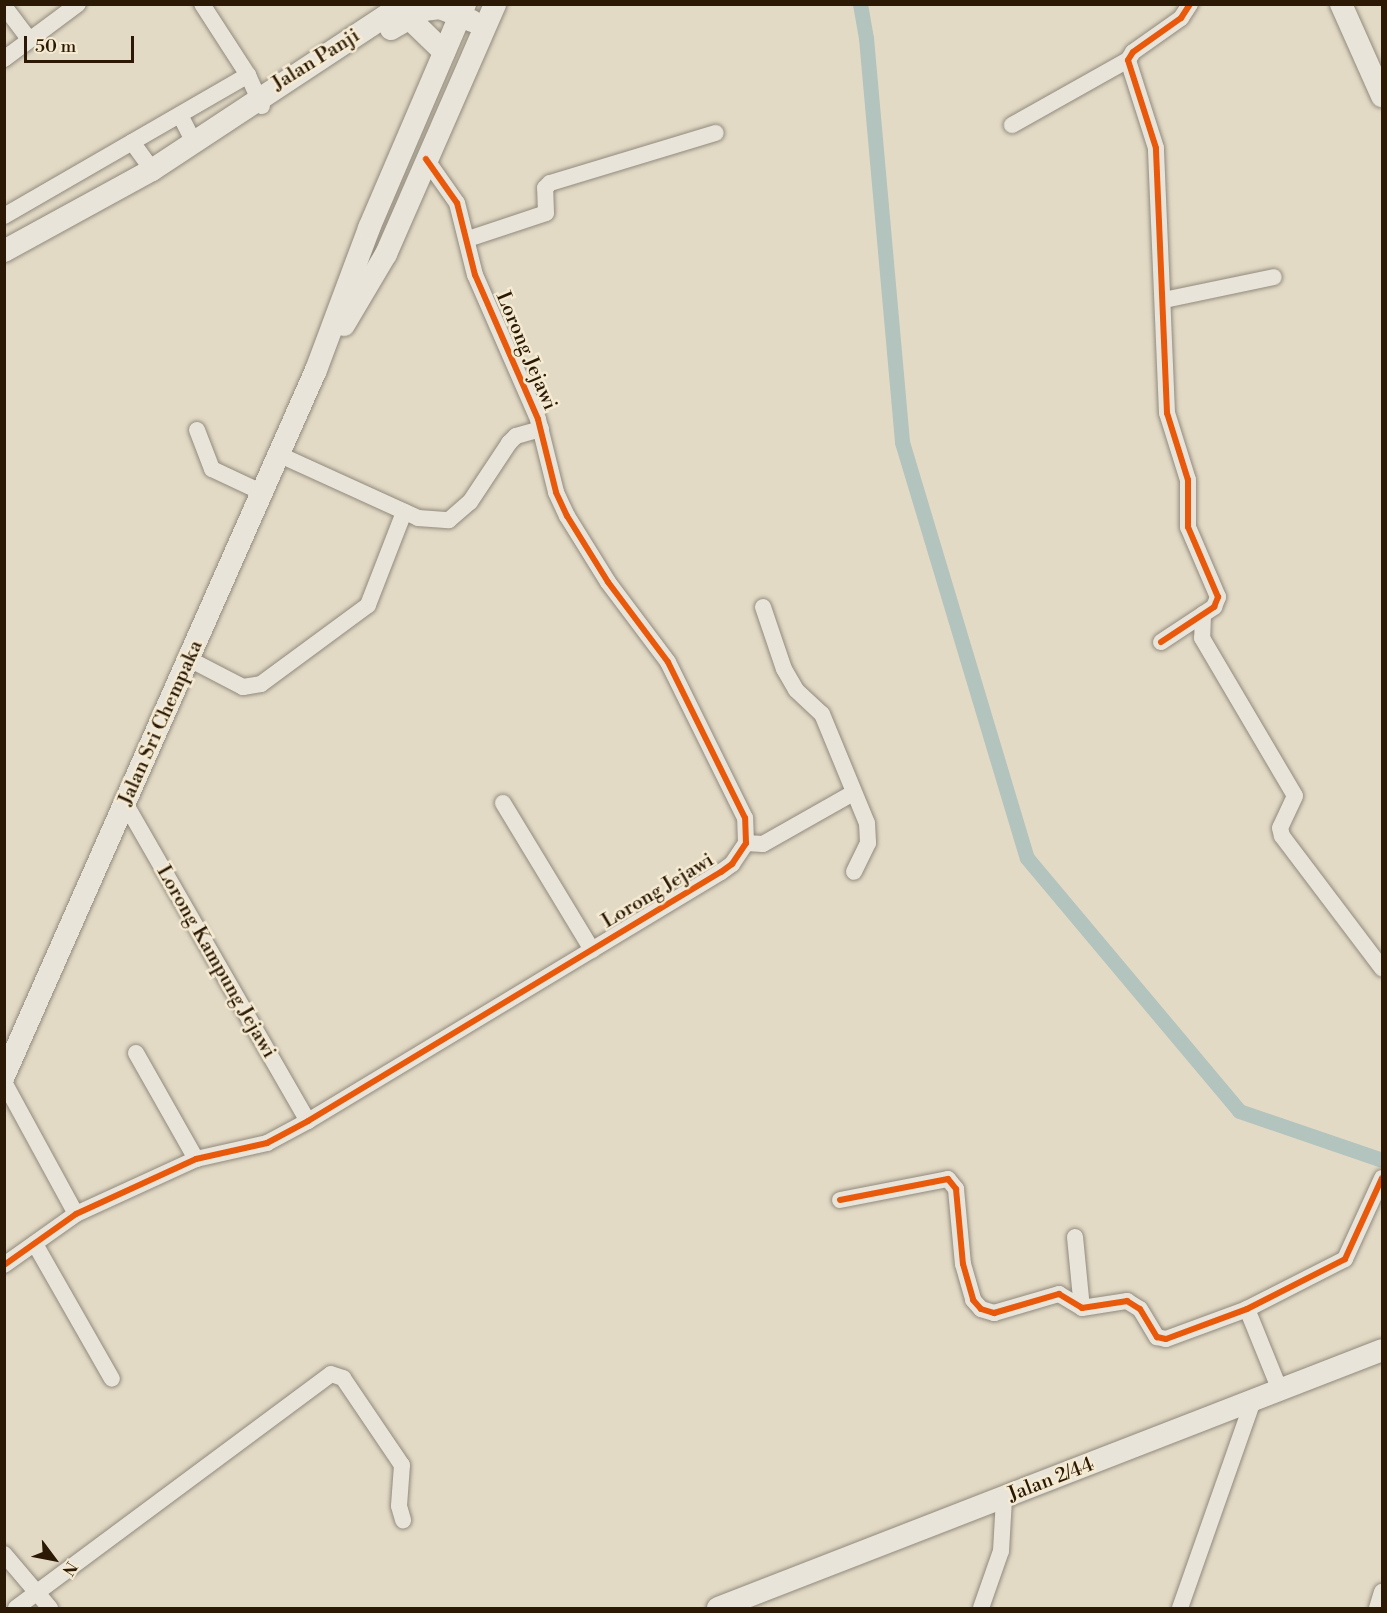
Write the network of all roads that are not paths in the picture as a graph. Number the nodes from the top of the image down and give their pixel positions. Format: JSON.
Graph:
{"nodes":[{"id":1,"x":78,"y":4,"type":"edge"},
{"id":2,"x":202,"y":4,"type":"edge"},
{"id":3,"x":1190,"y":4,"type":"edge"},
{"id":4,"x":1341,"y":4,"type":"edge"},
{"id":5,"x":4,"y":6,"type":"edge"},
{"id":6,"x":463,"y":10,"type":"edge"},
{"id":7,"x":490,"y":10,"type":"edge"},
{"id":8,"x":406,"y":11,"type":"edge"},
{"id":9,"x":29,"y":39,"type":"junction"},
{"id":10,"x":444,"y":52,"type":"junction"},
{"id":11,"x":4,"y":59,"type":"edge"},
{"id":12,"x":1128,"y":60,"type":"junction"},
{"id":13,"x":248,"y":75,"type":"junction"},
{"id":14,"x":1383,"y":96,"type":"edge"},
{"id":15,"x":261,"y":101,"type":"junction"},
{"id":16,"x":180,"y":115,"type":"junction"},
{"id":17,"x":1012,"y":125,"type":"dead end"},
{"id":18,"x":716,"y":133,"type":"dead end"},
{"id":19,"x":132,"y":142,"type":"junction"},
{"id":20,"x":194,"y":143,"type":"junction"},
{"id":21,"x":426,"y":159,"type":"junction"},
{"id":22,"x":152,"y":170,"type":"junction"},
{"id":23,"x":4,"y":216,"type":"edge"},
{"id":24,"x":468,"y":239,"type":"junction"},
{"id":25,"x":6,"y":249,"type":"edge"},
{"id":26,"x":1274,"y":277,"type":"dead end"},
{"id":27,"x":1164,"y":300,"type":"junction"},
{"id":28,"x":316,"y":370,"type":"junction"},
{"id":29,"x":541,"y":429,"type":"junction"},
{"id":30,"x":196,"y":430,"type":"dead end"},
{"id":31,"x":280,"y":455,"type":"junction"},
{"id":32,"x":263,"y":493,"type":"junction"},
{"id":33,"x":404,"y":512,"type":"junction"},
{"id":34,"x":763,"y":607,"type":"dead end"},
{"id":35,"x":1203,"y":614,"type":"junction"},
{"id":36,"x":1161,"y":642,"type":"dead end"},
{"id":37,"x":189,"y":659,"type":"junction"},
{"id":38,"x":853,"y":793,"type":"junction"},
{"id":39,"x":125,"y":803,"type":"junction"},
{"id":40,"x":503,"y":803,"type":"dead end"},
{"id":41,"x":746,"y":843,"type":"junction"},
{"id":42,"x":854,"y":872,"type":"dead end"},
{"id":43,"x":592,"y":950,"type":"junction"},
{"id":44,"x":1383,"y":968,"type":"edge"},
{"id":45,"x":136,"y":1053,"type":"dead end"},
{"id":46,"x":4,"y":1076,"type":"edge"},
{"id":47,"x":4,"y":1082,"type":"edge"},
{"id":48,"x":308,"y":1121,"type":"junction"},
{"id":49,"x":196,"y":1159,"type":"junction"},
{"id":50,"x":1383,"y":1178,"type":"edge"},
{"id":51,"x":840,"y":1200,"type":"dead end"},
{"id":52,"x":76,"y":1214,"type":"junction"},
{"id":53,"x":1075,"y":1238,"type":"dead end"},
{"id":54,"x":36,"y":1244,"type":"junction"},
{"id":55,"x":4,"y":1265,"type":"edge"},
{"id":56,"x":1082,"y":1308,"type":"junction"},
{"id":57,"x":1247,"y":1309,"type":"junction"},
{"id":58,"x":1383,"y":1350,"type":"edge"},
{"id":59,"x":112,"y":1379,"type":"dead end"},
{"id":60,"x":1279,"y":1388,"type":"junction"},
{"id":61,"x":1253,"y":1401,"type":"junction"},
{"id":62,"x":1004,"y":1498,"type":"junction"},
{"id":63,"x":403,"y":1520,"type":"dead end"},
{"id":64,"x":4,"y":1554,"type":"edge"},
{"id":65,"x":36,"y":1592,"type":"junction"},
{"id":66,"x":1383,"y":1592,"type":"edge"},
{"id":67,"x":16,"y":1608,"type":"edge"},
{"id":68,"x":50,"y":1608,"type":"edge"},
{"id":69,"x":718,"y":1608,"type":"edge"},
{"id":70,"x":981,"y":1608,"type":"edge"},
{"id":71,"x":1180,"y":1608,"type":"edge"},
{"id":72,"x":1377,"y":1608,"type":"edge"}],
"edges":[{"from":1,"to":9,"type":"street"},
{"from":2,"to":13,"type":"street"},
{"from":3,"to":12,"type":"street"},
{"from":4,"to":14,"type":"main road"},
{"from":5,"to":9,"type":"street"},
{"from":6,"to":7,"type":"main road"},
{"from":6,"to":8,"type":"main road"},
{"from":6,"to":10,"type":"main road"},
{"from":7,"to":21,"type":"main road"},
{"from":8,"to":10,"type":"main road"},
{"from":8,"to":15,"type":"main road"},
{"from":9,"to":11,"type":"street"},
{"from":10,"to":28,"type":"main road"},
{"from":12,"to":17,"type":"street"},
{"from":12,"to":27,"type":"street"},
{"from":13,"to":15,"type":"street"},
{"from":13,"to":16,"type":"street"},
{"from":15,"to":20,"type":"main road"},
{"from":16,"to":19,"type":"street"},
{"from":16,"to":20,"type":"street"},
{"from":18,"to":24,"type":"street"},
{"from":19,"to":22,"type":"street"},
{"from":19,"to":23,"type":"street"},
{"from":20,"to":22,"type":"main road"},
{"from":21,"to":24,"type":"street","name":"Lorong Jejawi"},
{"from":21,"to":28,"type":"main road"},
{"from":22,"to":25,"type":"main road"},
{"from":24,"to":29,"type":"street","name":"Lorong Jejawi"},
{"from":26,"to":27,"type":"street"},
{"from":27,"to":35,"type":"street"},
{"from":28,"to":31,"type":"main road","name":"Jalan Sri Chempaka"},
{"from":29,"to":33,"type":"street"},
{"from":29,"to":41,"type":"street","name":"Lorong Jejawi"},
{"from":30,"to":32,"type":"street"},
{"from":31,"to":32,"type":"main road","name":"Jalan Sri Chempaka"},
{"from":31,"to":33,"type":"street"},
{"from":32,"to":37,"type":"main road","name":"Jalan Sri Chempaka"},
{"from":33,"to":37,"type":"street"},
{"from":34,"to":38,"type":"street"},
{"from":35,"to":36,"type":"street"},
{"from":35,"to":44,"type":"street"},
{"from":37,"to":39,"type":"main road","name":"Jalan Sri Chempaka"},
{"from":38,"to":41,"type":"street"},
{"from":38,"to":42,"type":"street"},
{"from":39,"to":46,"type":"main road","name":"Jalan Sri Chempaka"},
{"from":39,"to":48,"type":"street","name":"Lorong Kampung Jejawi"},
{"from":40,"to":43,"type":"street"},
{"from":41,"to":43,"type":"street","name":"Lorong Jejawi"},
{"from":43,"to":48,"type":"street","name":"Lorong Jejawi"},
{"from":45,"to":49,"type":"street"},
{"from":47,"to":52,"type":"street"},
{"from":48,"to":49,"type":"street","name":"Lorong Jejawi"},
{"from":49,"to":52,"type":"street","name":"Lorong Jejawi"},
{"from":50,"to":57,"type":"street"},
{"from":51,"to":56,"type":"street"},
{"from":52,"to":54,"type":"street","name":"Lorong Jejawi"},
{"from":53,"to":56,"type":"street"},
{"from":54,"to":55,"type":"street","name":"Lorong Jejawi"},
{"from":54,"to":59,"type":"street"},
{"from":56,"to":57,"type":"street"},
{"from":57,"to":60,"type":"street"},
{"from":58,"to":60,"type":"main road","name":"Jalan 2/44"},
{"from":60,"to":61,"type":"main road","name":"Jalan 2/44"},
{"from":61,"to":62,"type":"main road","name":"Jalan 2/44"},
{"from":61,"to":71,"type":"street"},
{"from":62,"to":69,"type":"main road","name":"Jalan 2/44"},
{"from":62,"to":70,"type":"street"},
{"from":63,"to":65,"type":"street"},
{"from":64,"to":65,"type":"street"},
{"from":65,"to":67,"type":"street"},
{"from":65,"to":68,"type":"street"},
{"from":66,"to":72,"type":"street"}]}
